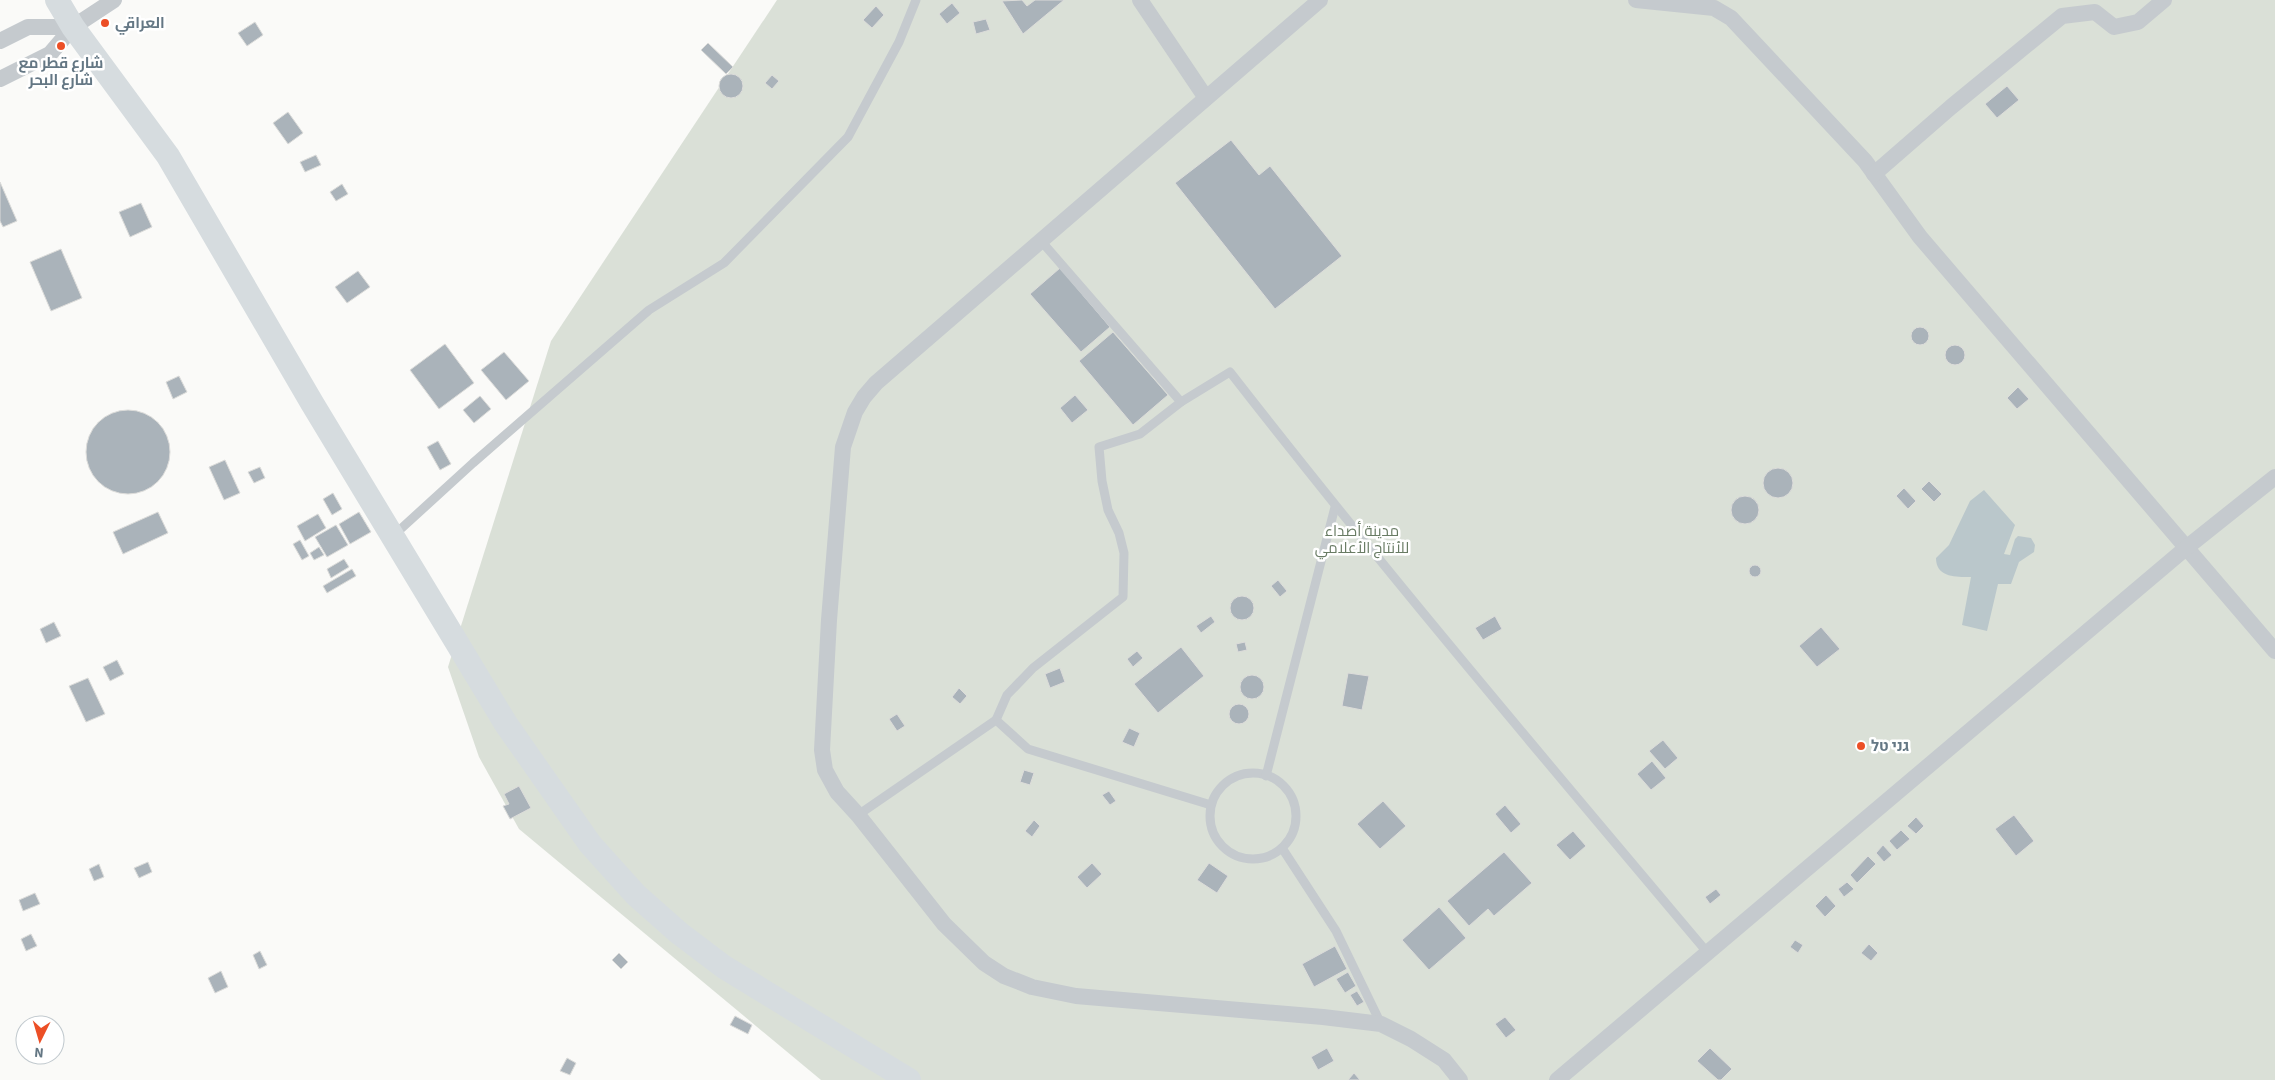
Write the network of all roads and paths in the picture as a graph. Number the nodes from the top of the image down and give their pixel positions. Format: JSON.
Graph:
{"nodes":[{"id":1,"x":57,"y":0,"type":"edge"},
{"id":2,"x":114,"y":0,"type":"edge"},
{"id":3,"x":916,"y":0,"type":"edge"},
{"id":4,"x":1140,"y":0,"type":"edge"},
{"id":5,"x":1320,"y":0,"type":"edge"},
{"id":6,"x":1636,"y":0,"type":"edge"},
{"id":7,"x":2164,"y":0,"type":"edge"},
{"id":8,"x":73,"y":27,"type":"junction"},
{"id":9,"x":0,"y":41,"type":"edge"},
{"id":10,"x":0,"y":79,"type":"edge"},
{"id":11,"x":1206,"y":98,"type":"junction"},
{"id":12,"x":1874,"y":174,"type":"junction"},
{"id":13,"x":1042,"y":242,"type":"junction"},
{"id":14,"x":1181,"y":402,"type":"junction"},
{"id":15,"x":2275,"y":477,"type":"edge"},
{"id":16,"x":1335,"y":507,"type":"junction"},
{"id":17,"x":392,"y":536,"type":"junction"},
{"id":18,"x":2186,"y":548,"type":"junction"},
{"id":19,"x":2275,"y":651,"type":"edge"},
{"id":20,"x":996,"y":720,"type":"junction"},
{"id":21,"x":1266,"y":776,"type":"junction"},
{"id":22,"x":1211,"y":805,"type":"junction"},
{"id":23,"x":858,"y":816,"type":"junction"},
{"id":24,"x":1282,"y":848,"type":"junction"},
{"id":25,"x":1707,"y":952,"type":"junction"},
{"id":26,"x":1381,"y":1024,"type":"junction"},
{"id":27,"x":909,"y":1080,"type":"edge"},
{"id":28,"x":1460,"y":1080,"type":"edge"},
{"id":29,"x":1557,"y":1080,"type":"edge"}],
"edges":[{"from":1,"to":8,"type":"main road"},
{"from":2,"to":8,"type":"street"},
{"from":3,"to":17,"type":"lane"},
{"from":4,"to":11,"type":"street"},
{"from":5,"to":11,"type":"street"},
{"from":6,"to":12,"type":"street"},
{"from":7,"to":12,"type":"street"},
{"from":8,"to":9,"type":"street"},
{"from":8,"to":10,"type":"street"},
{"from":8,"to":17,"type":"main road"},
{"from":11,"to":13,"type":"street"},
{"from":12,"to":18,"type":"street"},
{"from":13,"to":14,"type":"lane"},
{"from":13,"to":23,"type":"street"},
{"from":14,"to":16,"type":"lane"},
{"from":14,"to":20,"type":"lane"},
{"from":15,"to":18,"type":"street"},
{"from":16,"to":21,"type":"lane"},
{"from":16,"to":25,"type":"lane"},
{"from":17,"to":27,"type":"main road"},
{"from":18,"to":19,"type":"street"},
{"from":18,"to":25,"type":"street"},
{"from":20,"to":22,"type":"lane"},
{"from":20,"to":23,"type":"lane"},
{"from":21,"to":22,"type":"lane"},
{"from":21,"to":24,"type":"lane"},
{"from":22,"to":24,"type":"lane"},
{"from":23,"to":26,"type":"street"},
{"from":24,"to":26,"type":"lane"},
{"from":25,"to":29,"type":"street"},
{"from":26,"to":28,"type":"street"}]}
